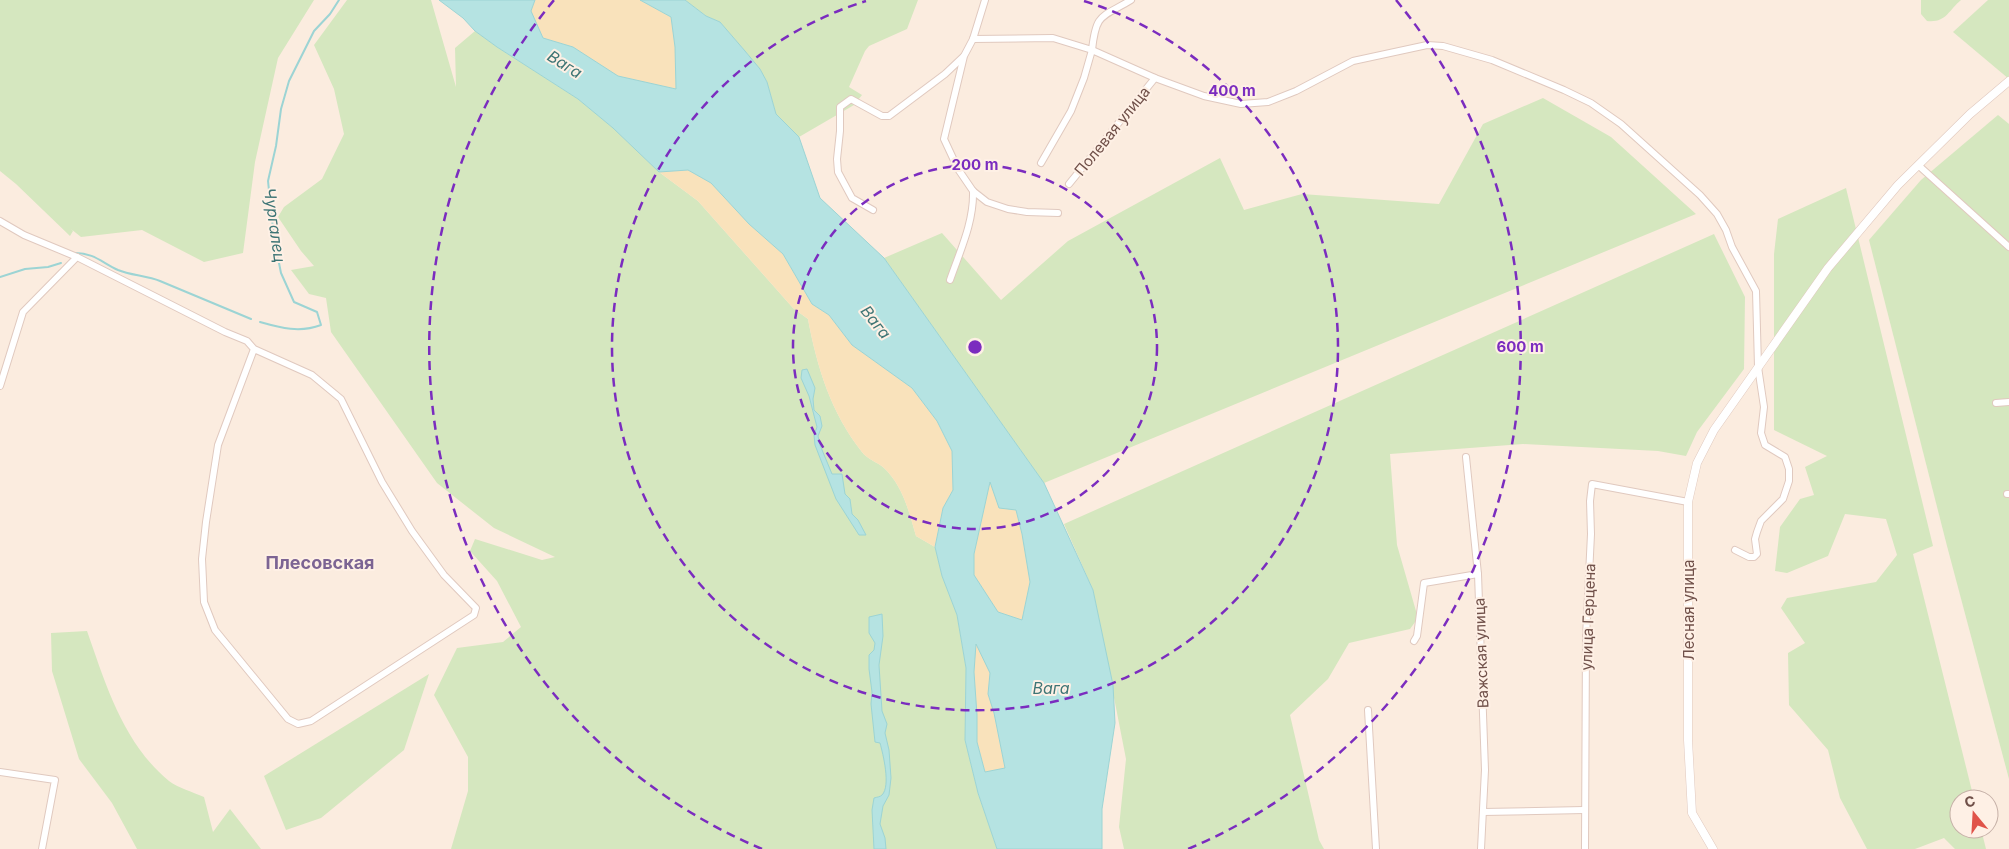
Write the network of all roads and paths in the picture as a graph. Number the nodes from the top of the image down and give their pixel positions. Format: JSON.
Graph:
{"nodes":[{"id":1,"x":985,"y":0,"type":"edge"},
{"id":2,"x":1131,"y":0,"type":"edge"},
{"id":3,"x":973,"y":39,"type":"junction"},
{"id":4,"x":1092,"y":50,"type":"junction"},
{"id":5,"x":964,"y":56,"type":"junction"},
{"id":6,"x":1156,"y":78,"type":"junction"},
{"id":7,"x":2009,"y":81,"type":"edge"},
{"id":8,"x":1041,"y":163,"type":"dead end"},
{"id":9,"x":1918,"y":165,"type":"junction"},
{"id":10,"x":1069,"y":184,"type":"dead end"},
{"id":11,"x":973,"y":191,"type":"junction"},
{"id":12,"x":873,"y":210,"type":"dead end"},
{"id":13,"x":1058,"y":213,"type":"dead end"},
{"id":14,"x":0,"y":221,"type":"edge"},
{"id":15,"x":2009,"y":248,"type":"edge"},
{"id":16,"x":77,"y":257,"type":"junction"},
{"id":17,"x":950,"y":280,"type":"dead end"},
{"id":18,"x":254,"y":349,"type":"junction"},
{"id":19,"x":1758,"y":367,"type":"junction"},
{"id":20,"x":0,"y":386,"type":"edge"},
{"id":21,"x":2009,"y":402,"type":"edge"},
{"id":22,"x":1996,"y":403,"type":"dead end"},
{"id":23,"x":1466,"y":457,"type":"dead end"},
{"id":24,"x":1688,"y":502,"type":"junction"},
{"id":25,"x":1734,"y":550,"type":"dead end"},
{"id":26,"x":1478,"y":574,"type":"junction"},
{"id":27,"x":1414,"y":641,"type":"dead end"},
{"id":28,"x":1368,"y":710,"type":"dead end"},
{"id":29,"x":0,"y":772,"type":"edge"},
{"id":30,"x":1584,"y":810,"type":"junction"},
{"id":31,"x":1482,"y":812,"type":"junction"},
{"id":32,"x":42,"y":849,"type":"edge"},
{"id":33,"x":1376,"y":849,"type":"edge"},
{"id":34,"x":1481,"y":849,"type":"edge"},
{"id":35,"x":1584,"y":849,"type":"edge"},
{"id":36,"x":1713,"y":849,"type":"edge"}],
"edges":[{"from":1,"to":3,"type":"street"},
{"from":2,"to":4,"type":"street"},
{"from":3,"to":4,"type":"street"},
{"from":3,"to":5,"type":"street"},
{"from":4,"to":6,"type":"street"},
{"from":4,"to":8,"type":"street"},
{"from":5,"to":11,"type":"street"},
{"from":5,"to":12,"type":"street"},
{"from":6,"to":10,"type":"street","name":"Полевая улица"},
{"from":6,"to":19,"type":"street"},
{"from":7,"to":9,"type":"street","name":"Лесная улица"},
{"from":9,"to":15,"type":"street"},
{"from":9,"to":19,"type":"street","name":"Лесная улица"},
{"from":11,"to":13,"type":"street"},
{"from":11,"to":17,"type":"street"},
{"from":14,"to":16,"type":"street"},
{"from":16,"to":18,"type":"street"},
{"from":16,"to":20,"type":"street"},
{"from":18,"to":18,"type":"street"},
{"from":19,"to":24,"type":"street","name":"Лесная улица"},
{"from":19,"to":25,"type":"street"},
{"from":21,"to":22,"type":"street"},
{"from":23,"to":26,"type":"street","name":"Важская улица"},
{"from":24,"to":30,"type":"street","name":"улица Герцена"},
{"from":24,"to":36,"type":"street","name":"Лесная улица"},
{"from":26,"to":27,"type":"street"},
{"from":26,"to":31,"type":"street","name":"Важская улица"},
{"from":28,"to":33,"type":"street"},
{"from":29,"to":32,"type":"street"},
{"from":30,"to":31,"type":"street"},
{"from":30,"to":35,"type":"street","name":"улица Герцена"},
{"from":31,"to":34,"type":"street","name":"Важская улица"}]}
